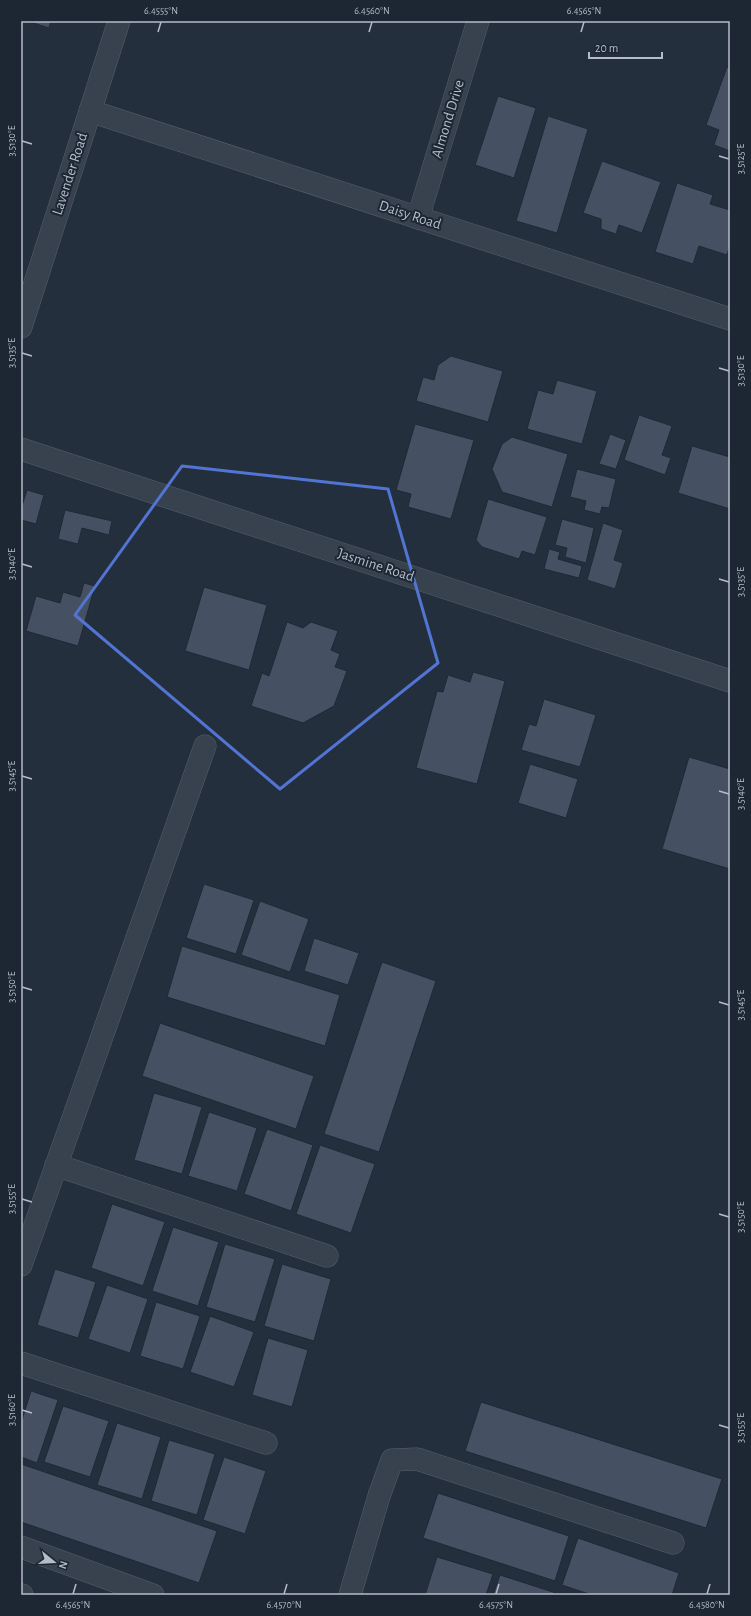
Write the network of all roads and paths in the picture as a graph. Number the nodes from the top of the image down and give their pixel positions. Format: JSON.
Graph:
{"nodes":[{"id":1,"x":120,"y":21,"type":"edge"},
{"id":2,"x":478,"y":21,"type":"edge"},
{"id":3,"x":90,"y":111,"type":"junction"},
{"id":4,"x":418,"y":218,"type":"junction"},
{"id":5,"x":730,"y":319,"type":"edge"},
{"id":6,"x":21,"y":326,"type":"edge"},
{"id":7,"x":21,"y":449,"type":"edge"},
{"id":8,"x":730,"y":681,"type":"edge"},
{"id":9,"x":205,"y":746,"type":"dead end"},
{"id":10,"x":56,"y":1165,"type":"junction"},
{"id":11,"x":327,"y":1256,"type":"dead end"},
{"id":12,"x":21,"y":1265,"type":"edge"},
{"id":13,"x":21,"y":1363,"type":"edge"},
{"id":14,"x":266,"y":1443,"type":"dead end"},
{"id":15,"x":673,"y":1543,"type":"dead end"},
{"id":16,"x":21,"y":1547,"type":"edge"},
{"id":17,"x":153,"y":1595,"type":"edge"},
{"id":18,"x":350,"y":1595,"type":"edge"}],
"edges":[{"from":1,"to":3,"type":"street","name":"Lavender Road"},
{"from":2,"to":4,"type":"street","name":"Almond Drive"},
{"from":3,"to":4,"type":"street","name":"Daisy Road"},
{"from":3,"to":6,"type":"street","name":"Lavender Road"},
{"from":4,"to":5,"type":"street","name":"Daisy Road"},
{"from":7,"to":8,"type":"street","name":"Jasmine Road"},
{"from":9,"to":10,"type":"street"},
{"from":10,"to":11,"type":"street"},
{"from":10,"to":12,"type":"street"},
{"from":13,"to":14,"type":"street"},
{"from":15,"to":18,"type":"street"},
{"from":16,"to":17,"type":"street"}]}
